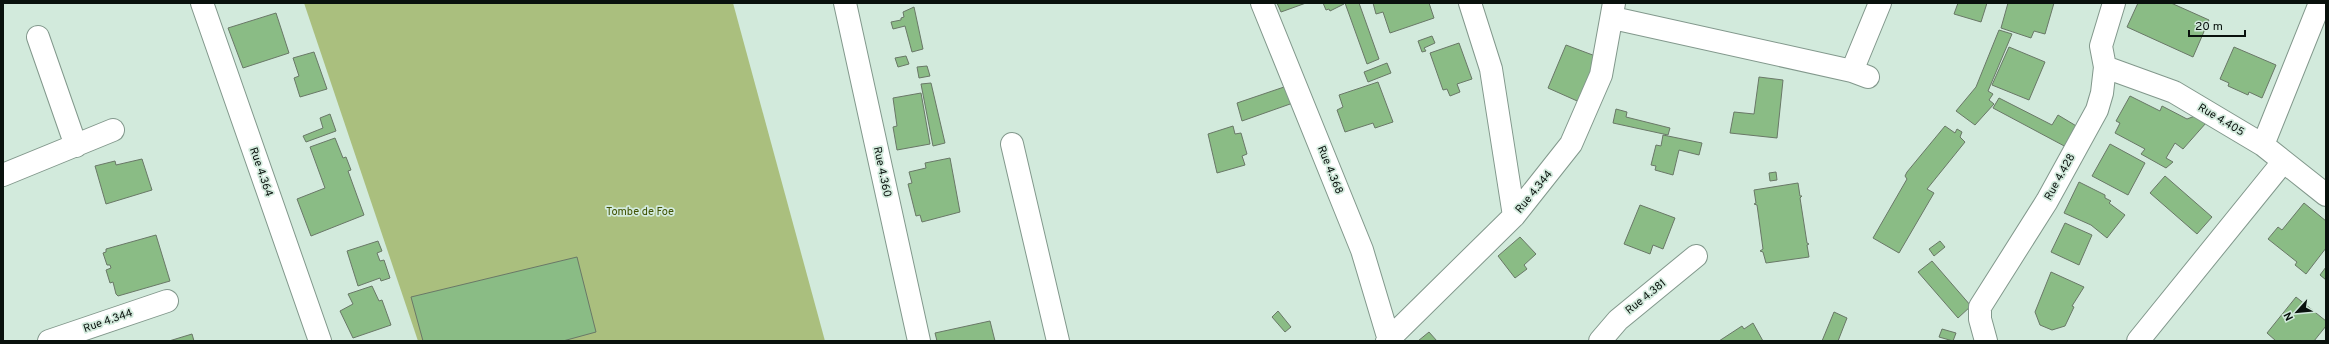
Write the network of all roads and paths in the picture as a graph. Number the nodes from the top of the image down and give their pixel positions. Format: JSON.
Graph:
{"nodes":[{"id":1,"x":202,"y":3,"type":"edge"},
{"id":2,"x":845,"y":3,"type":"edge"},
{"id":3,"x":1262,"y":3,"type":"edge"},
{"id":4,"x":1470,"y":3,"type":"edge"},
{"id":5,"x":1880,"y":3,"type":"edge"},
{"id":6,"x":2114,"y":3,"type":"edge"},
{"id":7,"x":2320,"y":3,"type":"edge"},
{"id":8,"x":1614,"y":11,"type":"edge"},
{"id":9,"x":38,"y":37,"type":"dead end"},
{"id":10,"x":2105,"y":67,"type":"junction"},
{"id":11,"x":113,"y":130,"type":"dead end"},
{"id":12,"x":1012,"y":144,"type":"dead end"},
{"id":13,"x":2263,"y":145,"type":"junction"},
{"id":14,"x":76,"y":146,"type":"junction"},
{"id":15,"x":2283,"y":162,"type":"junction"},
{"id":16,"x":3,"y":175,"type":"edge"},
{"id":17,"x":2326,"y":195,"type":"edge"},
{"id":18,"x":1514,"y":216,"type":"junction"},
{"id":19,"x":1696,"y":256,"type":"dead end"},
{"id":20,"x":167,"y":301,"type":"dead end"},
{"id":21,"x":1388,"y":340,"type":"edge"},
{"id":22,"x":49,"y":341,"type":"edge"},
{"id":23,"x":320,"y":341,"type":"edge"},
{"id":24,"x":919,"y":341,"type":"edge"},
{"id":25,"x":1058,"y":341,"type":"edge"},
{"id":26,"x":1600,"y":341,"type":"edge"},
{"id":27,"x":1986,"y":341,"type":"edge"},
{"id":28,"x":2138,"y":341,"type":"edge"}],
"edges":[{"from":1,"to":23,"type":"street","name":"Rue 4.364"},
{"from":2,"to":24,"type":"street","name":"Rue 4.360"},
{"from":3,"to":21,"type":"street","name":"Rue 4.368"},
{"from":4,"to":18,"type":"street"},
{"from":5,"to":8,"type":"street"},
{"from":6,"to":10,"type":"street","name":"Rue 4.428"},
{"from":7,"to":13,"type":"street"},
{"from":8,"to":18,"type":"street","name":"Rue 4.344"},
{"from":9,"to":14,"type":"street"},
{"from":10,"to":13,"type":"street","name":"Rue 4.405"},
{"from":10,"to":27,"type":"street","name":"Rue 4.428"},
{"from":11,"to":14,"type":"street"},
{"from":12,"to":25,"type":"street"},
{"from":13,"to":15,"type":"street","name":"Rue 4.405"},
{"from":14,"to":16,"type":"street"},
{"from":15,"to":17,"type":"street","name":"Rue 4.405"},
{"from":15,"to":28,"type":"street"},
{"from":18,"to":21,"type":"street","name":"Rue 4.344"},
{"from":19,"to":26,"type":"street","name":"Rue 4.381"},
{"from":20,"to":22,"type":"street","name":"Rue 4.344"}]}
